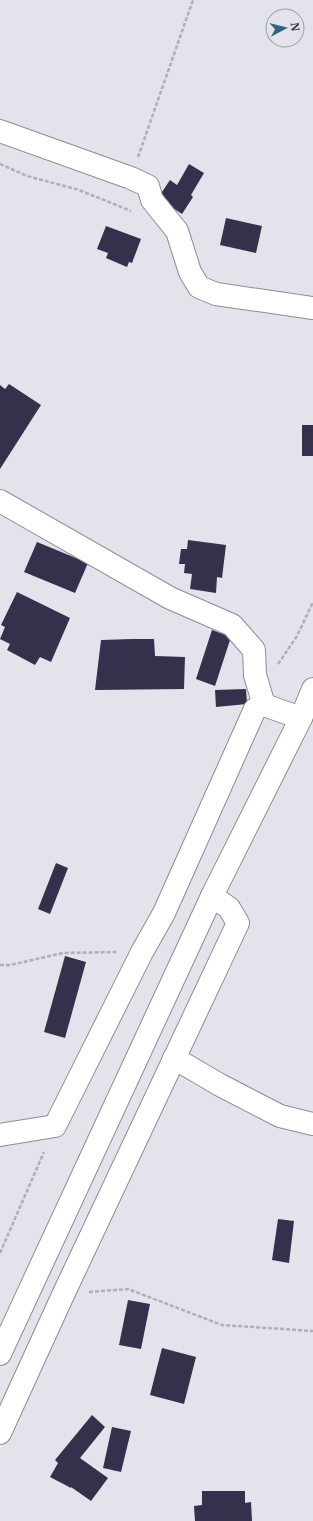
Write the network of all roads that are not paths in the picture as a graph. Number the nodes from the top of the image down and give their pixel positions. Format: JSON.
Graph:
{"nodes":[{"id":1,"x":0,"y":131,"type":"edge"},
{"id":2,"x":313,"y":308,"type":"edge"},
{"id":3,"x":0,"y":501,"type":"edge"},
{"id":4,"x":313,"y":689,"type":"edge"},
{"id":5,"x":261,"y":698,"type":"junction"},
{"id":6,"x":301,"y":718,"type":"junction"},
{"id":7,"x":212,"y":896,"type":"junction"},
{"id":8,"x":174,"y":1058,"type":"junction"},
{"id":9,"x":313,"y":1124,"type":"edge"},
{"id":10,"x":0,"y":1135,"type":"edge"},
{"id":11,"x":0,"y":1354,"type":"edge"},
{"id":12,"x":0,"y":1433,"type":"edge"}],
"edges":[{"from":1,"to":2,"type":"street"},
{"from":3,"to":5,"type":"street"},
{"from":4,"to":6,"type":"street"},
{"from":5,"to":6,"type":"street"},
{"from":5,"to":10,"type":"street"},
{"from":6,"to":7,"type":"street"},
{"from":7,"to":8,"type":"street"},
{"from":7,"to":11,"type":"street"},
{"from":8,"to":9,"type":"street"},
{"from":8,"to":12,"type":"street"}]}
